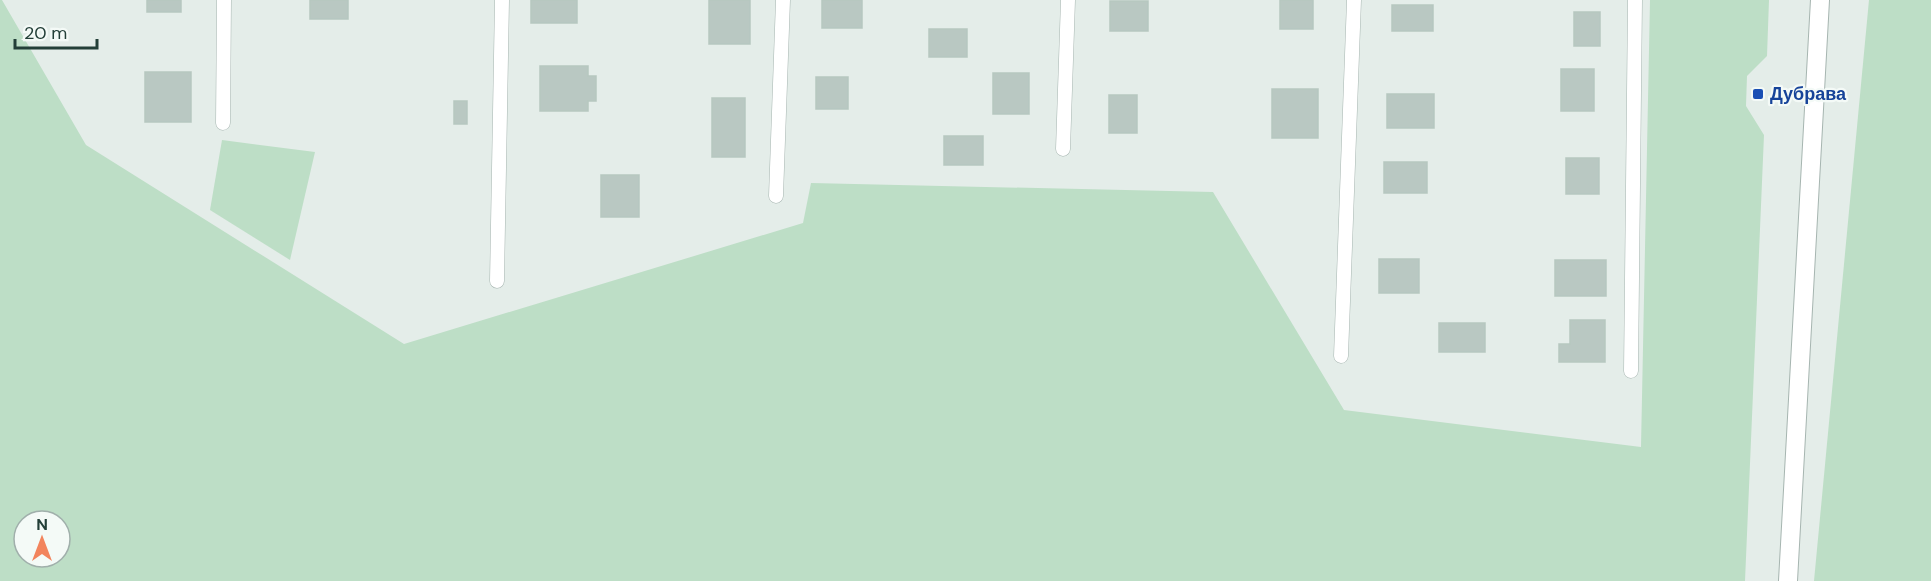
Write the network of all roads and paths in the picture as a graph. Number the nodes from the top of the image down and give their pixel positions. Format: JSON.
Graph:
{"nodes":[{"id":1,"x":224,"y":0,"type":"edge"},
{"id":2,"x":502,"y":0,"type":"edge"},
{"id":3,"x":783,"y":0,"type":"edge"},
{"id":4,"x":1068,"y":0,"type":"edge"},
{"id":5,"x":1354,"y":0,"type":"edge"},
{"id":6,"x":1635,"y":0,"type":"edge"},
{"id":7,"x":1820,"y":0,"type":"edge"},
{"id":8,"x":223,"y":123,"type":"dead end"},
{"id":9,"x":1063,"y":149,"type":"dead end"},
{"id":10,"x":776,"y":196,"type":"dead end"},
{"id":11,"x":497,"y":281,"type":"dead end"},
{"id":12,"x":1341,"y":356,"type":"dead end"},
{"id":13,"x":1631,"y":371,"type":"dead end"},
{"id":14,"x":1788,"y":581,"type":"edge"}],
"edges":[{"from":1,"to":8,"type":"lane"},
{"from":2,"to":11,"type":"lane"},
{"from":3,"to":10,"type":"lane"},
{"from":4,"to":9,"type":"lane"},
{"from":5,"to":12,"type":"lane"},
{"from":6,"to":13,"type":"lane"},
{"from":7,"to":14,"type":"street"}]}
